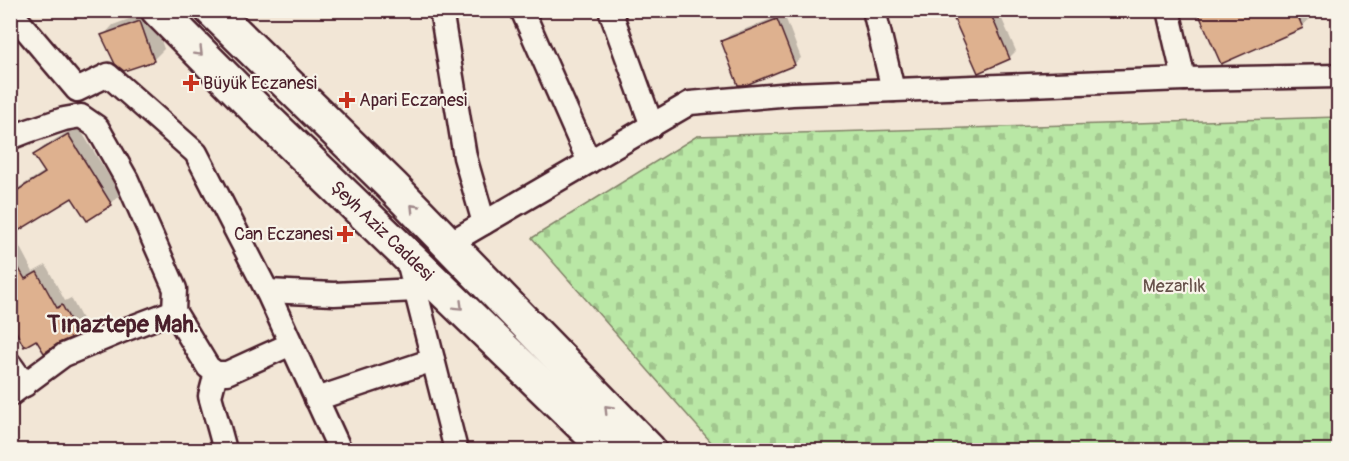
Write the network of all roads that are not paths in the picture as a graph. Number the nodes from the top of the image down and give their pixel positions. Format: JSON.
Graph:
{"nodes":[{"id":1,"x":10,"y":10,"type":"edge"},
{"id":2,"x":158,"y":10,"type":"edge"},
{"id":3,"x":212,"y":10,"type":"edge"},
{"id":4,"x":441,"y":10,"type":"edge"},
{"id":5,"x":522,"y":10,"type":"edge"},
{"id":6,"x":610,"y":10,"type":"edge"},
{"id":7,"x":874,"y":10,"type":"edge"},
{"id":8,"x":1168,"y":10,"type":"edge"},
{"id":9,"x":1338,"y":76,"type":"edge"},
{"id":10,"x":1184,"y":79,"type":"junction"},
{"id":11,"x":893,"y":90,"type":"junction"},
{"id":12,"x":652,"y":126,"type":"junction"},
{"id":13,"x":10,"y":138,"type":"edge"},
{"id":14,"x":589,"y":162,"type":"junction"},
{"id":15,"x":484,"y":223,"type":"junction"},
{"id":16,"x":448,"y":244,"type":"junction"},
{"id":17,"x":407,"y":255,"type":"junction"},
{"id":18,"x":416,"y":290,"type":"junction"},
{"id":19,"x":267,"y":291,"type":"junction"},
{"id":20,"x":174,"y":311,"type":"junction"},
{"id":21,"x":291,"y":344,"type":"junction"},
{"id":22,"x":433,"y":360,"type":"junction"},
{"id":23,"x":10,"y":363,"type":"edge"},
{"id":24,"x":216,"y":373,"type":"junction"},
{"id":25,"x":18,"y":390,"type":"edge"},
{"id":26,"x":316,"y":399,"type":"junction"},
{"id":27,"x":225,"y":450,"type":"edge"},
{"id":28,"x":340,"y":450,"type":"edge"},
{"id":29,"x":456,"y":450,"type":"edge"},
{"id":30,"x":608,"y":450,"type":"edge"},
{"id":31,"x":649,"y":450,"type":"edge"}],
"edges":[{"from":1,"to":19,"type":"street"},
{"from":2,"to":17,"type":"main road","name":"Şeyh Aziz Caddesi","one_way":true},
{"from":16,"to":3,"type":"main road","name":"Şeyh Aziz Caddesi","one_way":true},
{"from":4,"to":15,"type":"street"},
{"from":5,"to":14,"type":"street"},
{"from":6,"to":12,"type":"street"},
{"from":7,"to":11,"type":"street"},
{"from":8,"to":10,"type":"street"},
{"from":9,"to":10,"type":"street"},
{"from":10,"to":11,"type":"street"},
{"from":11,"to":12,"type":"street"},
{"from":12,"to":14,"type":"street"},
{"from":13,"to":20,"type":"street"},
{"from":14,"to":15,"type":"street"},
{"from":15,"to":16,"type":"street"},
{"from":31,"to":16,"type":"main road","name":"Şeyh Aziz Caddesi","one_way":true},
{"from":17,"to":18,"type":"street"},
{"from":17,"to":30,"type":"main road","name":"Şeyh Aziz Caddesi","one_way":true},
{"from":18,"to":19,"type":"street"},
{"from":18,"to":22,"type":"street"},
{"from":19,"to":21,"type":"street"},
{"from":20,"to":24,"type":"street"},
{"from":20,"to":25,"type":"street"},
{"from":21,"to":24,"type":"street"},
{"from":21,"to":26,"type":"street"},
{"from":22,"to":26,"type":"street"},
{"from":22,"to":29,"type":"street"},
{"from":23,"to":25,"type":"street"},
{"from":24,"to":27,"type":"street"},
{"from":26,"to":28,"type":"street"}]}
